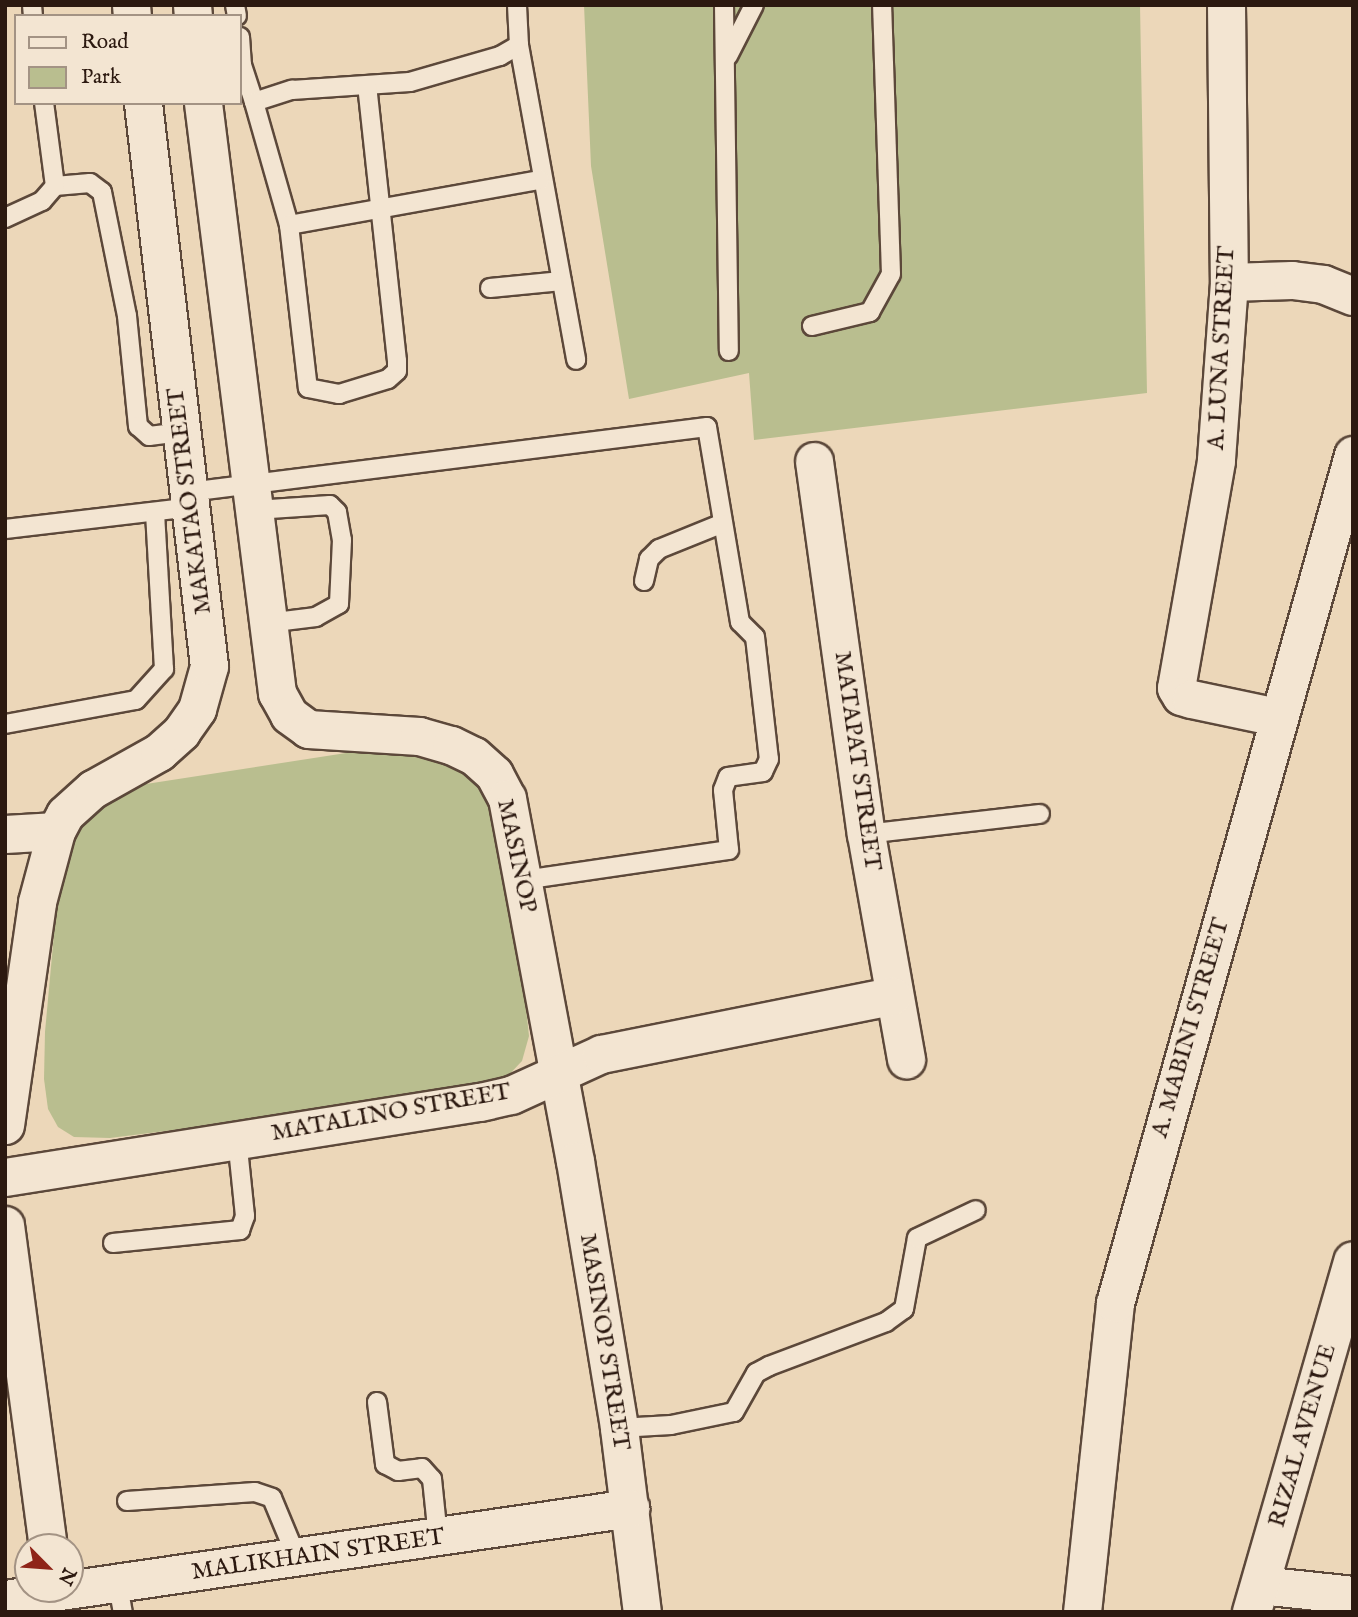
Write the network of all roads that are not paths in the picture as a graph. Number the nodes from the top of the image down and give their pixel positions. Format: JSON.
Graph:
{"nodes":[{"id":1,"x":517,"y":5,"type":"edge"},
{"id":2,"x":724,"y":5,"type":"edge"},
{"id":3,"x":754,"y":5,"type":"edge"},
{"id":4,"x":882,"y":5,"type":"edge"},
{"id":5,"x":1226,"y":5,"type":"edge"},
{"id":6,"x":519,"y":44,"type":"junction"},
{"id":7,"x":727,"y":59,"type":"junction"},
{"id":8,"x":242,"y":65,"type":"edge"},
{"id":9,"x":367,"y":87,"type":"junction"},
{"id":10,"x":254,"y":102,"type":"junction"},
{"id":11,"x":44,"y":105,"type":"edge"},
{"id":12,"x":143,"y":105,"type":"edge"},
{"id":13,"x":203,"y":105,"type":"edge"},
{"id":14,"x":540,"y":180,"type":"junction"},
{"id":15,"x":55,"y":186,"type":"junction"},
{"id":16,"x":378,"y":207,"type":"junction"},
{"id":17,"x":5,"y":218,"type":"edge"},
{"id":18,"x":289,"y":225,"type":"junction"},
{"id":19,"x":562,"y":281,"type":"junction"},
{"id":20,"x":1229,"y":282,"type":"junction"},
{"id":21,"x":490,"y":288,"type":"dead end"},
{"id":22,"x":1353,"y":296,"type":"edge"},
{"id":23,"x":812,"y":326,"type":"dead end"},
{"id":24,"x":729,"y":351,"type":"dead end"},
{"id":25,"x":576,"y":360,"type":"dead end"},
{"id":26,"x":183,"y":432,"type":"junction"},
{"id":27,"x":1353,"y":455,"type":"edge"},
{"id":28,"x":814,"y":461,"type":"dead end"},
{"id":29,"x":253,"y":498,"type":"junction"},
{"id":30,"x":190,"y":499,"type":"junction"},
{"id":31,"x":155,"y":512,"type":"junction"},
{"id":32,"x":721,"y":524,"type":"junction"},
{"id":33,"x":5,"y":529,"type":"edge"},
{"id":34,"x":1341,"y":544,"type":"edge"},
{"id":35,"x":644,"y":581,"type":"dead end"},
{"id":36,"x":267,"y":623,"type":"junction"},
{"id":37,"x":1278,"y":717,"type":"junction"},
{"id":38,"x":5,"y":724,"type":"edge"},
{"id":39,"x":1040,"y":814,"type":"dead end"},
{"id":40,"x":57,"y":831,"type":"junction"},
{"id":41,"x":5,"y":834,"type":"edge"},
{"id":42,"x":866,"y":834,"type":"junction"},
{"id":43,"x":523,"y":880,"type":"junction"},
{"id":44,"x":892,"y":996,"type":"junction"},
{"id":45,"x":906,"y":1059,"type":"dead end"},
{"id":46,"x":556,"y":1075,"type":"junction"},
{"id":47,"x":5,"y":1125,"type":"edge"},
{"id":48,"x":237,"y":1139,"type":"junction"},
{"id":49,"x":5,"y":1177,"type":"edge"},
{"id":50,"x":976,"y":1210,"type":"dead end"},
{"id":51,"x":5,"y":1225,"type":"edge"},
{"id":52,"x":113,"y":1243,"type":"dead end"},
{"id":53,"x":1353,"y":1261,"type":"edge"},
{"id":54,"x":9,"y":1282,"type":"edge"},
{"id":55,"x":377,"y":1402,"type":"dead end"},
{"id":56,"x":618,"y":1428,"type":"junction"},
{"id":57,"x":128,"y":1501,"type":"dead end"},
{"id":58,"x":630,"y":1508,"type":"junction"},
{"id":59,"x":46,"y":1533,"type":"edge"},
{"id":60,"x":438,"y":1538,"type":"junction"},
{"id":61,"x":297,"y":1559,"type":"junction"},
{"id":62,"x":1353,"y":1595,"type":"edge"},
{"id":63,"x":84,"y":1598,"type":"edge"},
{"id":64,"x":121,"y":1598,"type":"edge"},
{"id":65,"x":1256,"y":1598,"type":"edge"},
{"id":66,"x":642,"y":1612,"type":"edge"},
{"id":67,"x":1082,"y":1612,"type":"edge"}],
"edges":[{"from":1,"to":6,"type":"lane"},
{"from":2,"to":7,"type":"lane"},
{"from":3,"to":7,"type":"lane"},
{"from":4,"to":23,"type":"lane"},
{"from":5,"to":20,"type":"street","name":"A. LUNA STREET"},
{"from":6,"to":9,"type":"lane"},
{"from":6,"to":14,"type":"lane"},
{"from":7,"to":24,"type":"lane"},
{"from":8,"to":10,"type":"lane"},
{"from":9,"to":10,"type":"lane"},
{"from":9,"to":16,"type":"lane"},
{"from":10,"to":18,"type":"lane"},
{"from":11,"to":15,"type":"lane"},
{"from":12,"to":26,"type":"street","name":"MAKATAO STREET"},
{"from":13,"to":29,"type":"street"},
{"from":14,"to":16,"type":"lane"},
{"from":14,"to":19,"type":"lane"},
{"from":15,"to":17,"type":"lane"},
{"from":15,"to":26,"type":"lane"},
{"from":16,"to":18,"type":"lane"},
{"from":16,"to":18,"type":"lane"},
{"from":19,"to":21,"type":"lane"},
{"from":19,"to":25,"type":"lane"},
{"from":20,"to":22,"type":"street"},
{"from":20,"to":37,"type":"street","name":"A. LUNA STREET"},
{"from":26,"to":30,"type":"street","name":"MAKATAO STREET"},
{"from":27,"to":34,"type":"street","name":"A. MABINI STREET"},
{"from":28,"to":42,"type":"street","name":"MATAPAT STREET"},
{"from":29,"to":30,"type":"lane"},
{"from":29,"to":32,"type":"lane"},
{"from":29,"to":36,"type":"street"},
{"from":29,"to":36,"type":"lane"},
{"from":30,"to":31,"type":"lane"},
{"from":30,"to":40,"type":"street","name":"MAKATAO STREET"},
{"from":31,"to":33,"type":"lane"},
{"from":31,"to":38,"type":"lane"},
{"from":32,"to":35,"type":"lane"},
{"from":32,"to":43,"type":"lane"},
{"from":34,"to":37,"type":"street","name":"A. MABINI STREET"},
{"from":36,"to":43,"type":"street","name":"MASINOP"},
{"from":37,"to":67,"type":"street","name":"A. MABINI STREET"},
{"from":39,"to":42,"type":"lane"},
{"from":40,"to":41,"type":"street"},
{"from":40,"to":47,"type":"street","name":"MAKATAO STREET"},
{"from":42,"to":44,"type":"street","name":"MATAPAT STREET"},
{"from":43,"to":46,"type":"street","name":"MASINOP"},
{"from":44,"to":45,"type":"street","name":"MATAPAT STREET"},
{"from":44,"to":46,"type":"street","name":"MATALINO STREET"},
{"from":46,"to":48,"type":"street","name":"MATALINO STREET"},
{"from":46,"to":56,"type":"street","name":"MASINOP STREET"},
{"from":48,"to":49,"type":"street","name":"MATALINO STREET"},
{"from":48,"to":52,"type":"lane"},
{"from":50,"to":56,"type":"lane"},
{"from":51,"to":54,"type":"street"},
{"from":53,"to":65,"type":"street","name":"RIZAL AVENUE"},
{"from":54,"to":59,"type":"street"},
{"from":55,"to":60,"type":"lane"},
{"from":56,"to":58,"type":"street","name":"MASINOP STREET"},
{"from":57,"to":61,"type":"lane"},
{"from":58,"to":60,"type":"street","name":"MALIKHAIN STREET"},
{"from":58,"to":66,"type":"street","name":"MASINOP STREET"},
{"from":60,"to":61,"type":"street","name":"MALIKHAIN STREET"},
{"from":61,"to":64,"type":"street","name":"MALIKHAIN STREET"},
{"from":62,"to":65,"type":"street"},
{"from":63,"to":64,"type":"street","name":"MALIKHAIN STREET"}]}
